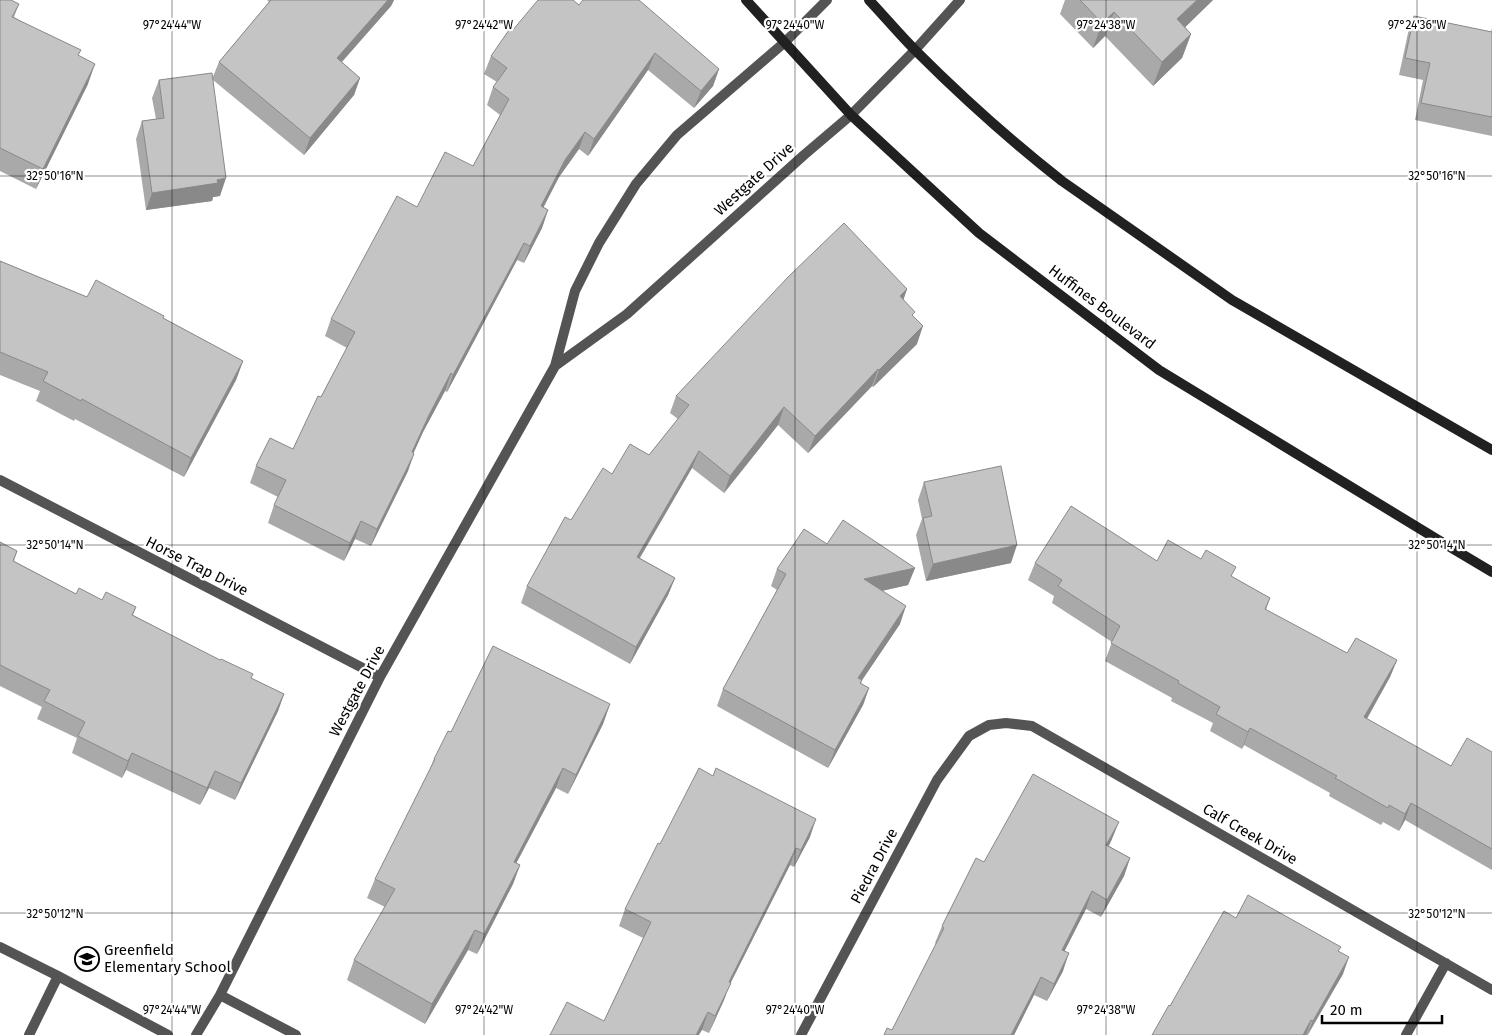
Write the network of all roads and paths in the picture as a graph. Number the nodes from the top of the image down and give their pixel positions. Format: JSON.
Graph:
{"nodes":[{"id":1,"x":746,"y":0,"type":"edge"},
{"id":2,"x":827,"y":0,"type":"edge"},
{"id":3,"x":869,"y":0,"type":"edge"},
{"id":4,"x":960,"y":0,"type":"edge"},
{"id":5,"x":785,"y":42,"type":"junction"},
{"id":6,"x":915,"y":50,"type":"junction"},
{"id":7,"x":851,"y":115,"type":"junction"},
{"id":8,"x":555,"y":366,"type":"junction"},
{"id":9,"x":1492,"y":450,"type":"edge"},
{"id":10,"x":0,"y":480,"type":"edge"},
{"id":11,"x":1492,"y":572,"type":"edge"},
{"id":12,"x":380,"y":677,"type":"junction"},
{"id":13,"x":989,"y":724,"type":"joint"},
{"id":14,"x":0,"y":947,"type":"edge"},
{"id":15,"x":1446,"y":963,"type":"junction"},
{"id":16,"x":58,"y":976,"type":"junction"},
{"id":17,"x":1492,"y":990,"type":"edge"},
{"id":18,"x":220,"y":995,"type":"junction"},
{"id":19,"x":29,"y":1035,"type":"edge"},
{"id":20,"x":168,"y":1035,"type":"edge"},
{"id":21,"x":196,"y":1035,"type":"edge"},
{"id":22,"x":296,"y":1035,"type":"edge"},
{"id":23,"x":801,"y":1035,"type":"edge"},
{"id":24,"x":1406,"y":1035,"type":"edge"}],
"edges":[{"from":1,"to":5,"type":"main road","name":"Huffines Boulevard"},
{"from":2,"to":5,"type":"street","name":"Westgate Drive"},
{"from":3,"to":6,"type":"main road"},
{"from":4,"to":6,"type":"street","name":"Westgate Drive"},
{"from":5,"to":7,"type":"main road","name":"Huffines Boulevard"},
{"from":5,"to":8,"type":"street","name":"Westgate Drive"},
{"from":6,"to":7,"type":"street","name":"Westgate Drive"},
{"from":6,"to":9,"type":"main road"},
{"from":7,"to":8,"type":"street","name":"Westgate Drive"},
{"from":7,"to":11,"type":"main road","name":"Huffines Boulevard"},
{"from":8,"to":12,"type":"street","name":"Westgate Drive"},
{"from":10,"to":12,"type":"street","name":"Horse Trap Drive"},
{"from":12,"to":18,"type":"street","name":"Westgate Drive"},
{"from":13,"to":15,"type":"street","name":"Calf Creek Drive"},
{"from":13,"to":23,"type":"street","name":"Piedra Drive"},
{"from":14,"to":16,"type":"street"},
{"from":15,"to":17,"type":"street","name":"Calf Creek Drive"},
{"from":15,"to":24,"type":"street"},
{"from":16,"to":19,"type":"street"},
{"from":16,"to":20,"type":"street"},
{"from":18,"to":21,"type":"street","name":"Westgate Drive"},
{"from":18,"to":22,"type":"street"}]}
